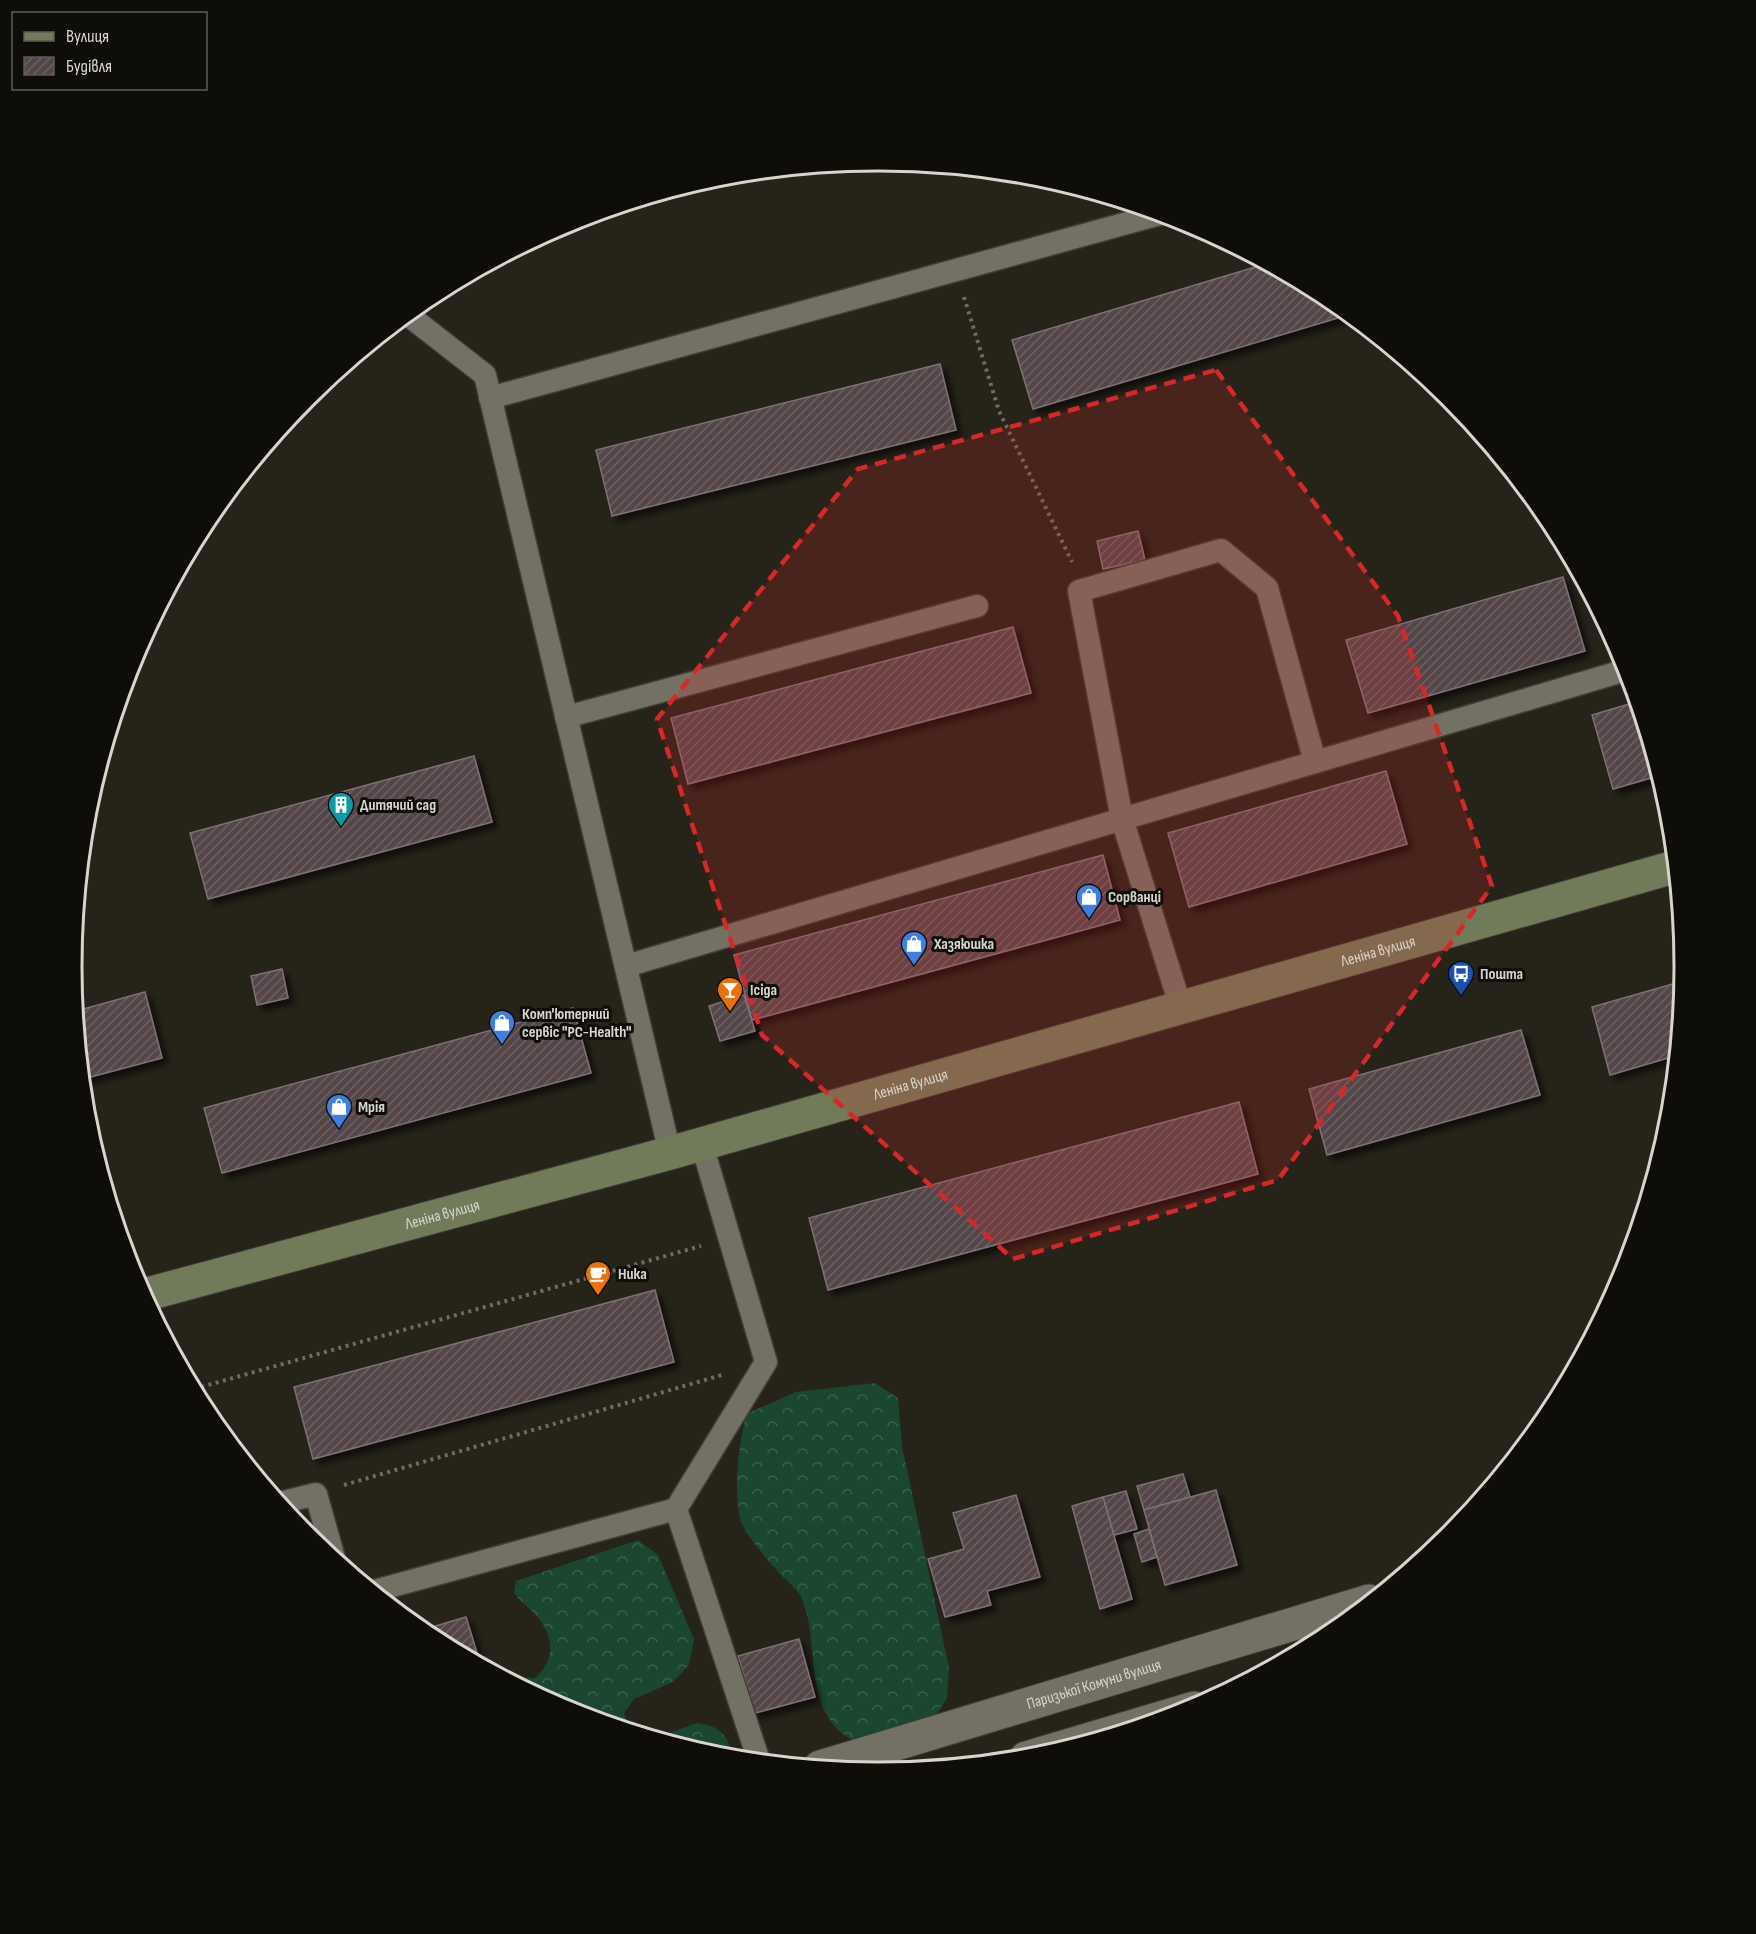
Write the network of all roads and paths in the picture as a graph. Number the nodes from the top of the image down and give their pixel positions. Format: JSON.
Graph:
{"nodes":[{"id":1,"x":1145,"y":218,"type":"edge"},
{"id":2,"x":956,"y":270,"type":"junction"},
{"id":3,"x":415,"y":321,"type":"edge"},
{"id":4,"x":490,"y":399,"type":"junction"},
{"id":5,"x":1079,"y":591,"type":"junction"},
{"id":6,"x":977,"y":606,"type":"dead end"},
{"id":7,"x":1617,"y":673,"type":"edge"},
{"id":8,"x":566,"y":717,"type":"junction"},
{"id":9,"x":1315,"y":762,"type":"junction"},
{"id":10,"x":1122,"y":819,"type":"junction"},
{"id":11,"x":1668,"y":869,"type":"edge"},
{"id":12,"x":626,"y":966,"type":"junction"},
{"id":13,"x":1181,"y":1008,"type":"junction"},
{"id":14,"x":702,"y":1144,"type":"junction"},
{"id":15,"x":670,"y":1154,"type":"junction"},
{"id":16,"x":728,"y":1238,"type":"junction"},
{"id":17,"x":153,"y":1293,"type":"edge"},
{"id":18,"x":766,"y":1362,"type":"junction"},
{"id":19,"x":203,"y":1387,"type":"edge"},
{"id":20,"x":316,"y":1494,"type":"junction"},
{"id":21,"x":288,"y":1501,"type":"edge"},
{"id":22,"x":676,"y":1509,"type":"junction"},
{"id":23,"x":330,"y":1544,"type":"edge"},
{"id":24,"x":382,"y":1589,"type":"edge"},
{"id":25,"x":1350,"y":1607,"type":"edge"},
{"id":26,"x":756,"y":1753,"type":"edge"},
{"id":27,"x":839,"y":1761,"type":"edge"}],
"edges":[{"from":1,"to":2,"type":"lane"},
{"from":2,"to":4,"type":"lane"},
{"from":2,"to":5,"type":"path"},
{"from":3,"to":4,"type":"lane"},
{"from":4,"to":8,"type":"lane"},
{"from":5,"to":9,"type":"lane"},
{"from":5,"to":10,"type":"lane"},
{"from":6,"to":8,"type":"lane"},
{"from":7,"to":9,"type":"lane"},
{"from":8,"to":12,"type":"lane"},
{"from":9,"to":10,"type":"lane"},
{"from":10,"to":12,"type":"lane"},
{"from":10,"to":13,"type":"lane"},
{"from":11,"to":13,"type":"main road","name":"Леніна вулиця"},
{"from":12,"to":15,"type":"lane"},
{"from":13,"to":14,"type":"main road","name":"Леніна вулиця"},
{"from":14,"to":15,"type":"main road","name":"Леніна вулиця"},
{"from":14,"to":16,"type":"lane"},
{"from":15,"to":17,"type":"main road","name":"Леніна вулиця"},
{"from":16,"to":18,"type":"lane"},
{"from":16,"to":19,"type":"path"},
{"from":18,"to":20,"type":"path"},
{"from":18,"to":22,"type":"lane"},
{"from":20,"to":21,"type":"lane"},
{"from":20,"to":23,"type":"lane"},
{"from":22,"to":24,"type":"lane"},
{"from":22,"to":26,"type":"lane"},
{"from":25,"to":27,"type":"street","name":"Паризької Комуни вулиця"}]}
